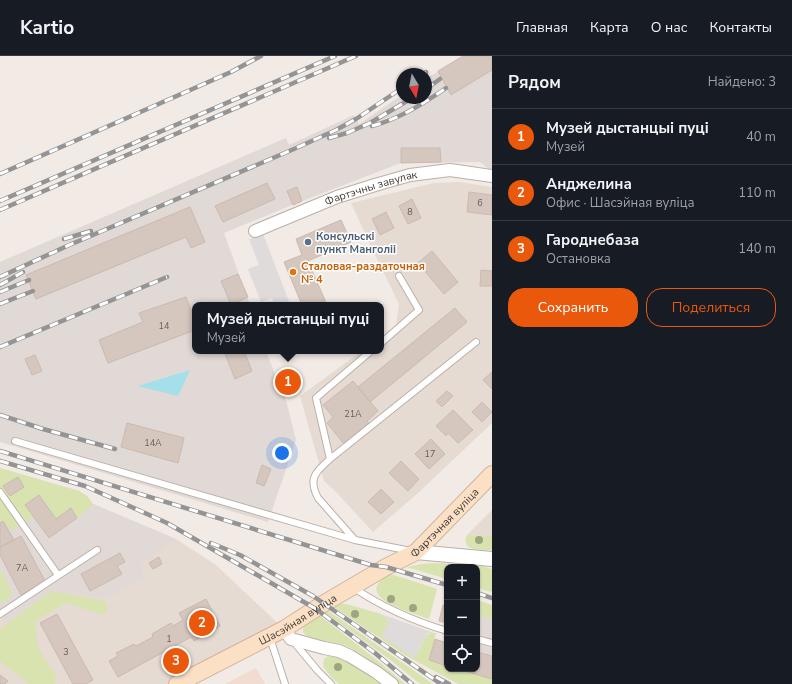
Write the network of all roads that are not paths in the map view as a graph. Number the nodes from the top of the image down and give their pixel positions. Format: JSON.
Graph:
{"nodes":[{"id":1,"x":492,"y":176,"type":"edge"},
{"id":2,"x":255,"y":231,"type":"dead end"},
{"id":3,"x":399,"y":276,"type":"dead end"},
{"id":4,"x":384,"y":340,"type":"edge"},
{"id":5,"x":476,"y":342,"type":"dead end"},
{"id":6,"x":367,"y":354,"type":"edge"},
{"id":7,"x":15,"y":442,"type":"dead end"},
{"id":8,"x":330,"y":459,"type":"junction"},
{"id":9,"x":492,"y":474,"type":"edge"},
{"id":10,"x":0,"y":492,"type":"edge"},
{"id":11,"x":355,"y":540,"type":"junction"},
{"id":12,"x":97,"y":550,"type":"dead end"},
{"id":13,"x":416,"y":552,"type":"junction"},
{"id":14,"x":492,"y":559,"type":"edge"},
{"id":15,"x":58,"y":576,"type":"junction"},
{"id":16,"x":352,"y":587,"type":"junction"},
{"id":17,"x":0,"y":614,"type":"edge"},
{"id":18,"x":444,"y":630,"type":"edge"},
{"id":19,"x":288,"y":634,"type":"junction"},
{"id":20,"x":269,"y":636,"type":"junction"},
{"id":21,"x":480,"y":640,"type":"edge"},
{"id":22,"x":492,"y":643,"type":"edge"},
{"id":23,"x":177,"y":684,"type":"edge"},
{"id":24,"x":285,"y":684,"type":"edge"},
{"id":25,"x":331,"y":684,"type":"edge"},
{"id":26,"x":392,"y":684,"type":"edge"}],
"edges":[{"from":1,"to":2,"type":"street","name":"Фартэчны завулак"},
{"from":3,"to":4,"type":"lane"},
{"from":5,"to":8,"type":"lane"},
{"from":6,"to":8,"type":"lane"},
{"from":7,"to":11,"type":"lane"},
{"from":8,"to":11,"type":"lane"},
{"from":9,"to":13,"type":"main road","name":"Фартэчная вуліца"},
{"from":10,"to":15,"type":"lane"},
{"from":11,"to":13,"type":"lane"},
{"from":12,"to":15,"type":"lane"},
{"from":13,"to":14,"type":"street","name":"Фартэчная вуліца"},
{"from":13,"to":16,"type":"main road","name":"Шасэйная вуліца"},
{"from":15,"to":17,"type":"lane"},
{"from":16,"to":18,"type":"lane"},
{"from":16,"to":19,"type":"main road","name":"Шасэйная вуліца"},
{"from":19,"to":20,"type":"main road","name":"Шасэйная вуліца"},
{"from":19,"to":25,"type":"lane"},
{"from":19,"to":26,"type":"street"},
{"from":20,"to":23,"type":"main road","name":"Шасэйная вуліца"},
{"from":20,"to":24,"type":"lane"},
{"from":21,"to":22,"type":"lane"}]}
